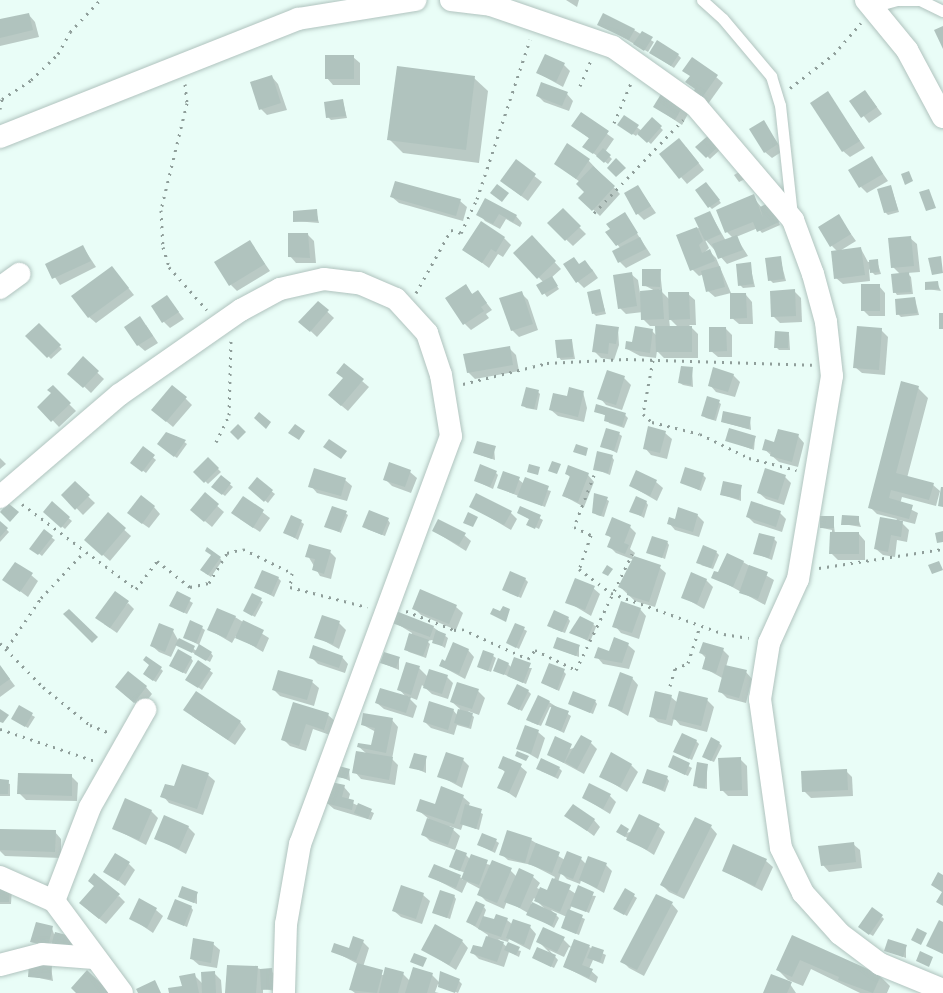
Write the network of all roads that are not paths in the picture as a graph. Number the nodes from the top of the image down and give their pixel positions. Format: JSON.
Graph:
{"nodes":[{"id":1,"x":415,"y":0,"type":"edge"},
{"id":2,"x":451,"y":0,"type":"edge"},
{"id":3,"x":702,"y":0,"type":"edge"},
{"id":4,"x":869,"y":4,"type":"edge"},
{"id":5,"x":943,"y":11,"type":"edge"},
{"id":6,"x":942,"y":111,"type":"edge"},
{"id":7,"x":0,"y":137,"type":"edge"},
{"id":8,"x":793,"y":220,"type":"junction"},
{"id":9,"x":19,"y":274,"type":"dead end"},
{"id":10,"x":0,"y":288,"type":"edge"},
{"id":11,"x":3,"y":494,"type":"edge"},
{"id":12,"x":145,"y":710,"type":"dead end"},
{"id":13,"x":0,"y":877,"type":"edge"},
{"id":14,"x":54,"y":901,"type":"junction"},
{"id":15,"x":94,"y":958,"type":"junction"},
{"id":16,"x":0,"y":965,"type":"edge"},
{"id":17,"x":943,"y":990,"type":"edge"},
{"id":18,"x":122,"y":993,"type":"edge"},
{"id":19,"x":284,"y":993,"type":"edge"}],
"edges":[{"from":1,"to":7,"type":"street"},
{"from":2,"to":8,"type":"street"},
{"from":3,"to":8,"type":"lane"},
{"from":4,"to":5,"type":"lane"},
{"from":4,"to":6,"type":"street"},
{"from":8,"to":17,"type":"street"},
{"from":9,"to":10,"type":"street"},
{"from":11,"to":19,"type":"street"},
{"from":12,"to":14,"type":"street"},
{"from":13,"to":14,"type":"street"},
{"from":14,"to":15,"type":"street"},
{"from":15,"to":16,"type":"street"},
{"from":15,"to":18,"type":"street"}]}
